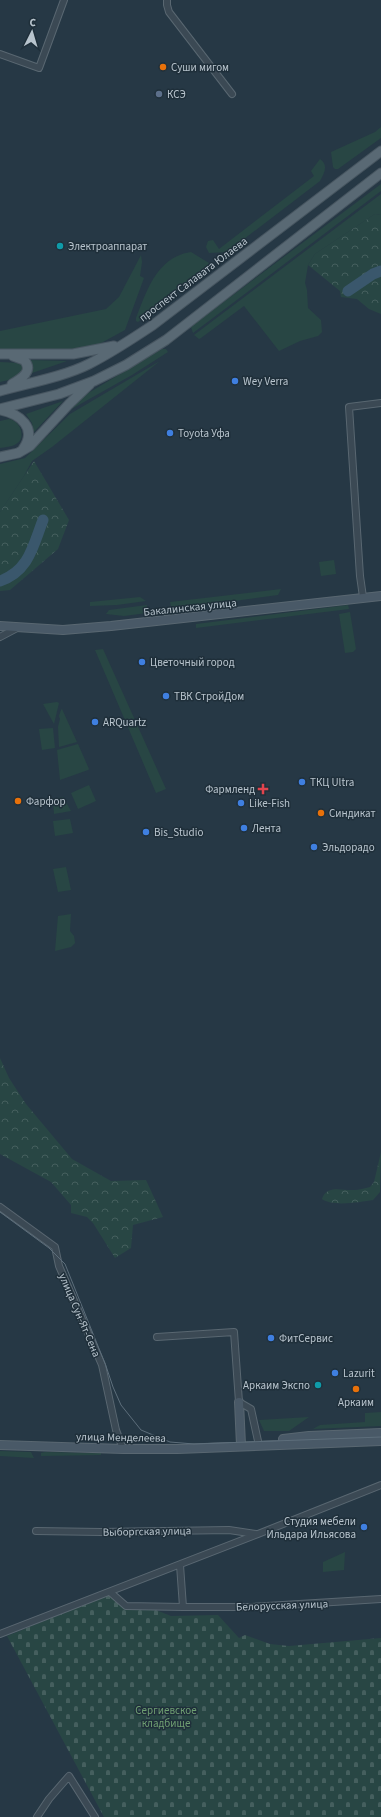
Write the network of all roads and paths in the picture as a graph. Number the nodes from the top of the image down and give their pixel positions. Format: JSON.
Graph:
{"nodes":[{"id":1,"x":64,"y":0,"type":"edge"},
{"id":2,"x":167,"y":0,"type":"edge"},
{"id":3,"x":0,"y":54,"type":"edge"},
{"id":4,"x":232,"y":94,"type":"dead end"},
{"id":5,"x":381,"y":151,"type":"edge"},
{"id":6,"x":381,"y":173,"type":"edge"},
{"id":7,"x":121,"y":345,"type":"junction"},
{"id":8,"x":1,"y":354,"type":"edge"},
{"id":9,"x":94,"y":381,"type":"junction"},
{"id":10,"x":0,"y":391,"type":"edge"},
{"id":11,"x":381,"y":403,"type":"edge"},
{"id":12,"x":0,"y":410,"type":"edge"},
{"id":13,"x":18,"y":453,"type":"junction"},
{"id":14,"x":0,"y":457,"type":"edge"},
{"id":15,"x":381,"y":596,"type":"edge"},
{"id":16,"x":364,"y":597,"type":"junction"},
{"id":17,"x":0,"y":626,"type":"edge"},
{"id":18,"x":17,"y":628,"type":"junction"},
{"id":19,"x":0,"y":637,"type":"edge"},
{"id":20,"x":0,"y":1207,"type":"edge"},
{"id":21,"x":157,"y":1338,"type":"dead end"},
{"id":22,"x":239,"y":1402,"type":"junction"},
{"id":23,"x":381,"y":1433,"type":"edge"},
{"id":24,"x":381,"y":1441,"type":"edge"},
{"id":25,"x":258,"y":1442,"type":"junction"},
{"id":26,"x":0,"y":1445,"type":"edge"},
{"id":27,"x":241,"y":1445,"type":"junction"},
{"id":28,"x":123,"y":1449,"type":"junction"},
{"id":29,"x":381,"y":1485,"type":"edge"},
{"id":30,"x":36,"y":1531,"type":"dead end"},
{"id":31,"x":258,"y":1534,"type":"junction"},
{"id":32,"x":180,"y":1564,"type":"junction"},
{"id":33,"x":110,"y":1592,"type":"junction"},
{"id":34,"x":381,"y":1599,"type":"edge"},
{"id":35,"x":183,"y":1607,"type":"junction"},
{"id":36,"x":0,"y":1634,"type":"edge"},
{"id":37,"x":37,"y":1817,"type":"edge"},
{"id":38,"x":95,"y":1817,"type":"edge"}],
"edges":[{"from":1,"to":3,"type":"street"},
{"from":2,"to":4,"type":"street"},
{"from":5,"to":7,"type":"main road","name":"проспект Салавата Юлаева"},
{"from":6,"to":9,"type":"main road"},
{"from":7,"to":8,"type":"main road"},
{"from":7,"to":10,"type":"main road","name":"проспект Салавата Юлаева"},
{"from":8,"to":10,"type":"main road"},
{"from":9,"to":12,"type":"main road"},
{"from":9,"to":13,"type":"main road"},
{"from":11,"to":16,"type":"street"},
{"from":12,"to":13,"type":"main road"},
{"from":13,"to":14,"type":"main road"},
{"from":15,"to":16,"type":"main road","name":"Бакалинская улица"},
{"from":16,"to":18,"type":"main road","name":"Бакалинская улица"},
{"from":17,"to":18,"type":"main road","name":"Бакалинская улица"},
{"from":18,"to":19,"type":"street"},
{"from":20,"to":28,"type":"street","name":"улица Сун-Ят-Сена"},
{"from":21,"to":22,"type":"street"},
{"from":22,"to":25,"type":"street"},
{"from":22,"to":27,"type":"main road"},
{"from":23,"to":25,"type":"main road","name":"улица Менделеева"},
{"from":24,"to":27,"type":"main road","name":"улица Менделеева"},
{"from":25,"to":27,"type":"main road","name":"улица Менделеева"},
{"from":26,"to":28,"type":"main road","name":"улица Менделеева"},
{"from":27,"to":28,"type":"main road","name":"улица Менделеева"},
{"from":29,"to":31,"type":"street"},
{"from":30,"to":31,"type":"street","name":"Выборгская улица"},
{"from":31,"to":32,"type":"street"},
{"from":32,"to":33,"type":"street"},
{"from":32,"to":35,"type":"street"},
{"from":33,"to":35,"type":"street","name":"Белорусская улица"},
{"from":33,"to":36,"type":"street"},
{"from":34,"to":35,"type":"street","name":"Белорусская улица"},
{"from":37,"to":38,"type":"street"}]}
